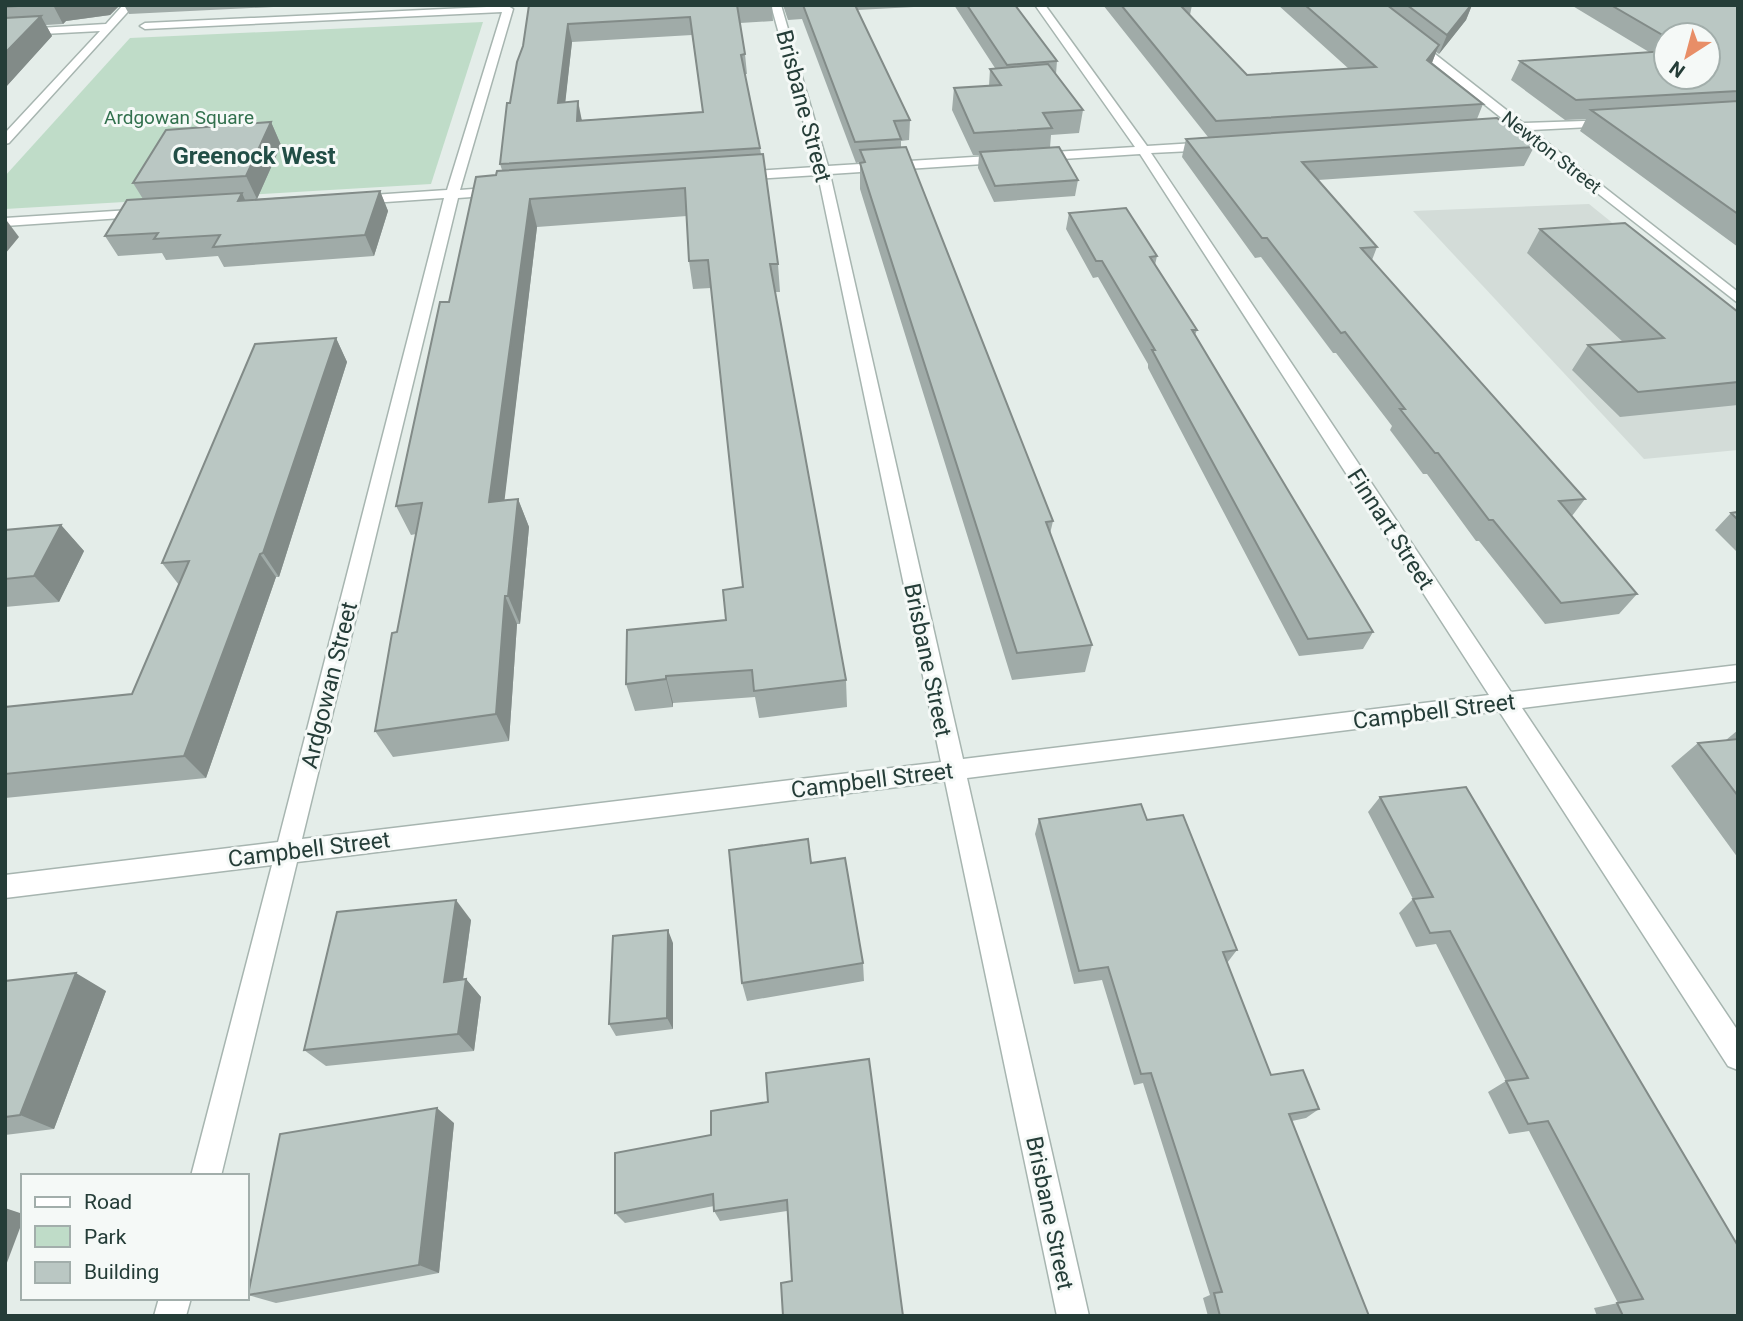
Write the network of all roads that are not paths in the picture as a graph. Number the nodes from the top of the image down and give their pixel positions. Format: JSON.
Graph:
{"nodes":[{"id":1,"x":130,"y":5,"type":"edge"},
{"id":2,"x":776,"y":5,"type":"edge"},
{"id":3,"x":1040,"y":5,"type":"edge"},
{"id":4,"x":508,"y":7,"type":"edge"},
{"id":5,"x":521,"y":8,"type":"dead end"},
{"id":6,"x":145,"y":26,"type":"dead end"},
{"id":7,"x":109,"y":27,"type":"junction"},
{"id":8,"x":1399,"y":31,"type":"edge"},
{"id":9,"x":5,"y":33,"type":"edge"},
{"id":10,"x":1629,"y":121,"type":"edge"},
{"id":11,"x":1520,"y":127,"type":"junction"},
{"id":12,"x":1464,"y":130,"type":"edge"},
{"id":13,"x":5,"y":139,"type":"edge"},
{"id":14,"x":1227,"y":145,"type":"edge"},
{"id":15,"x":1143,"y":150,"type":"junction"},
{"id":16,"x":823,"y":170,"type":"junction"},
{"id":17,"x":727,"y":176,"type":"edge"},
{"id":18,"x":507,"y":190,"type":"edge"},
{"id":19,"x":452,"y":194,"type":"junction"},
{"id":20,"x":340,"y":201,"type":"edge"},
{"id":21,"x":159,"y":212,"type":"edge"},
{"id":22,"x":5,"y":222,"type":"edge"},
{"id":23,"x":1738,"y":299,"type":"edge"},
{"id":24,"x":1738,"y":673,"type":"edge"},
{"id":25,"x":1505,"y":702,"type":"junction"},
{"id":26,"x":952,"y":771,"type":"junction"},
{"id":27,"x":287,"y":852,"type":"junction"},
{"id":28,"x":5,"y":887,"type":"edge"},
{"id":29,"x":1738,"y":1056,"type":"edge"},
{"id":30,"x":206,"y":1174,"type":"edge"},
{"id":31,"x":1073,"y":1316,"type":"edge"}],
"edges":[{"from":1,"to":7,"type":"street"},
{"from":2,"to":16,"type":"street","name":"Brisbane Street"},
{"from":3,"to":15,"type":"street","name":"Finnart Street"},
{"from":4,"to":5,"type":"street"},
{"from":4,"to":6,"type":"street"},
{"from":4,"to":19,"type":"street"},
{"from":7,"to":9,"type":"street"},
{"from":7,"to":13,"type":"street"},
{"from":8,"to":11,"type":"street","name":"Newton Street"},
{"from":10,"to":11,"type":"street"},
{"from":11,"to":12,"type":"street"},
{"from":11,"to":23,"type":"street","name":"Newton Street"},
{"from":14,"to":15,"type":"street"},
{"from":15,"to":16,"type":"street"},
{"from":15,"to":25,"type":"street","name":"Finnart Street"},
{"from":16,"to":17,"type":"street"},
{"from":16,"to":26,"type":"street","name":"Brisbane Street"},
{"from":18,"to":19,"type":"street"},
{"from":19,"to":20,"type":"street"},
{"from":19,"to":27,"type":"street","name":"Ardgowan Street"},
{"from":21,"to":22,"type":"street"},
{"from":24,"to":25,"type":"street","name":"Campbell Street"},
{"from":25,"to":26,"type":"street","name":"Campbell Street"},
{"from":25,"to":29,"type":"street","name":"Finnart Street"},
{"from":26,"to":27,"type":"street","name":"Campbell Street"},
{"from":26,"to":31,"type":"street","name":"Brisbane Street"},
{"from":27,"to":28,"type":"street","name":"Campbell Street"},
{"from":27,"to":30,"type":"street","name":"Ardgowan Street"}]}
